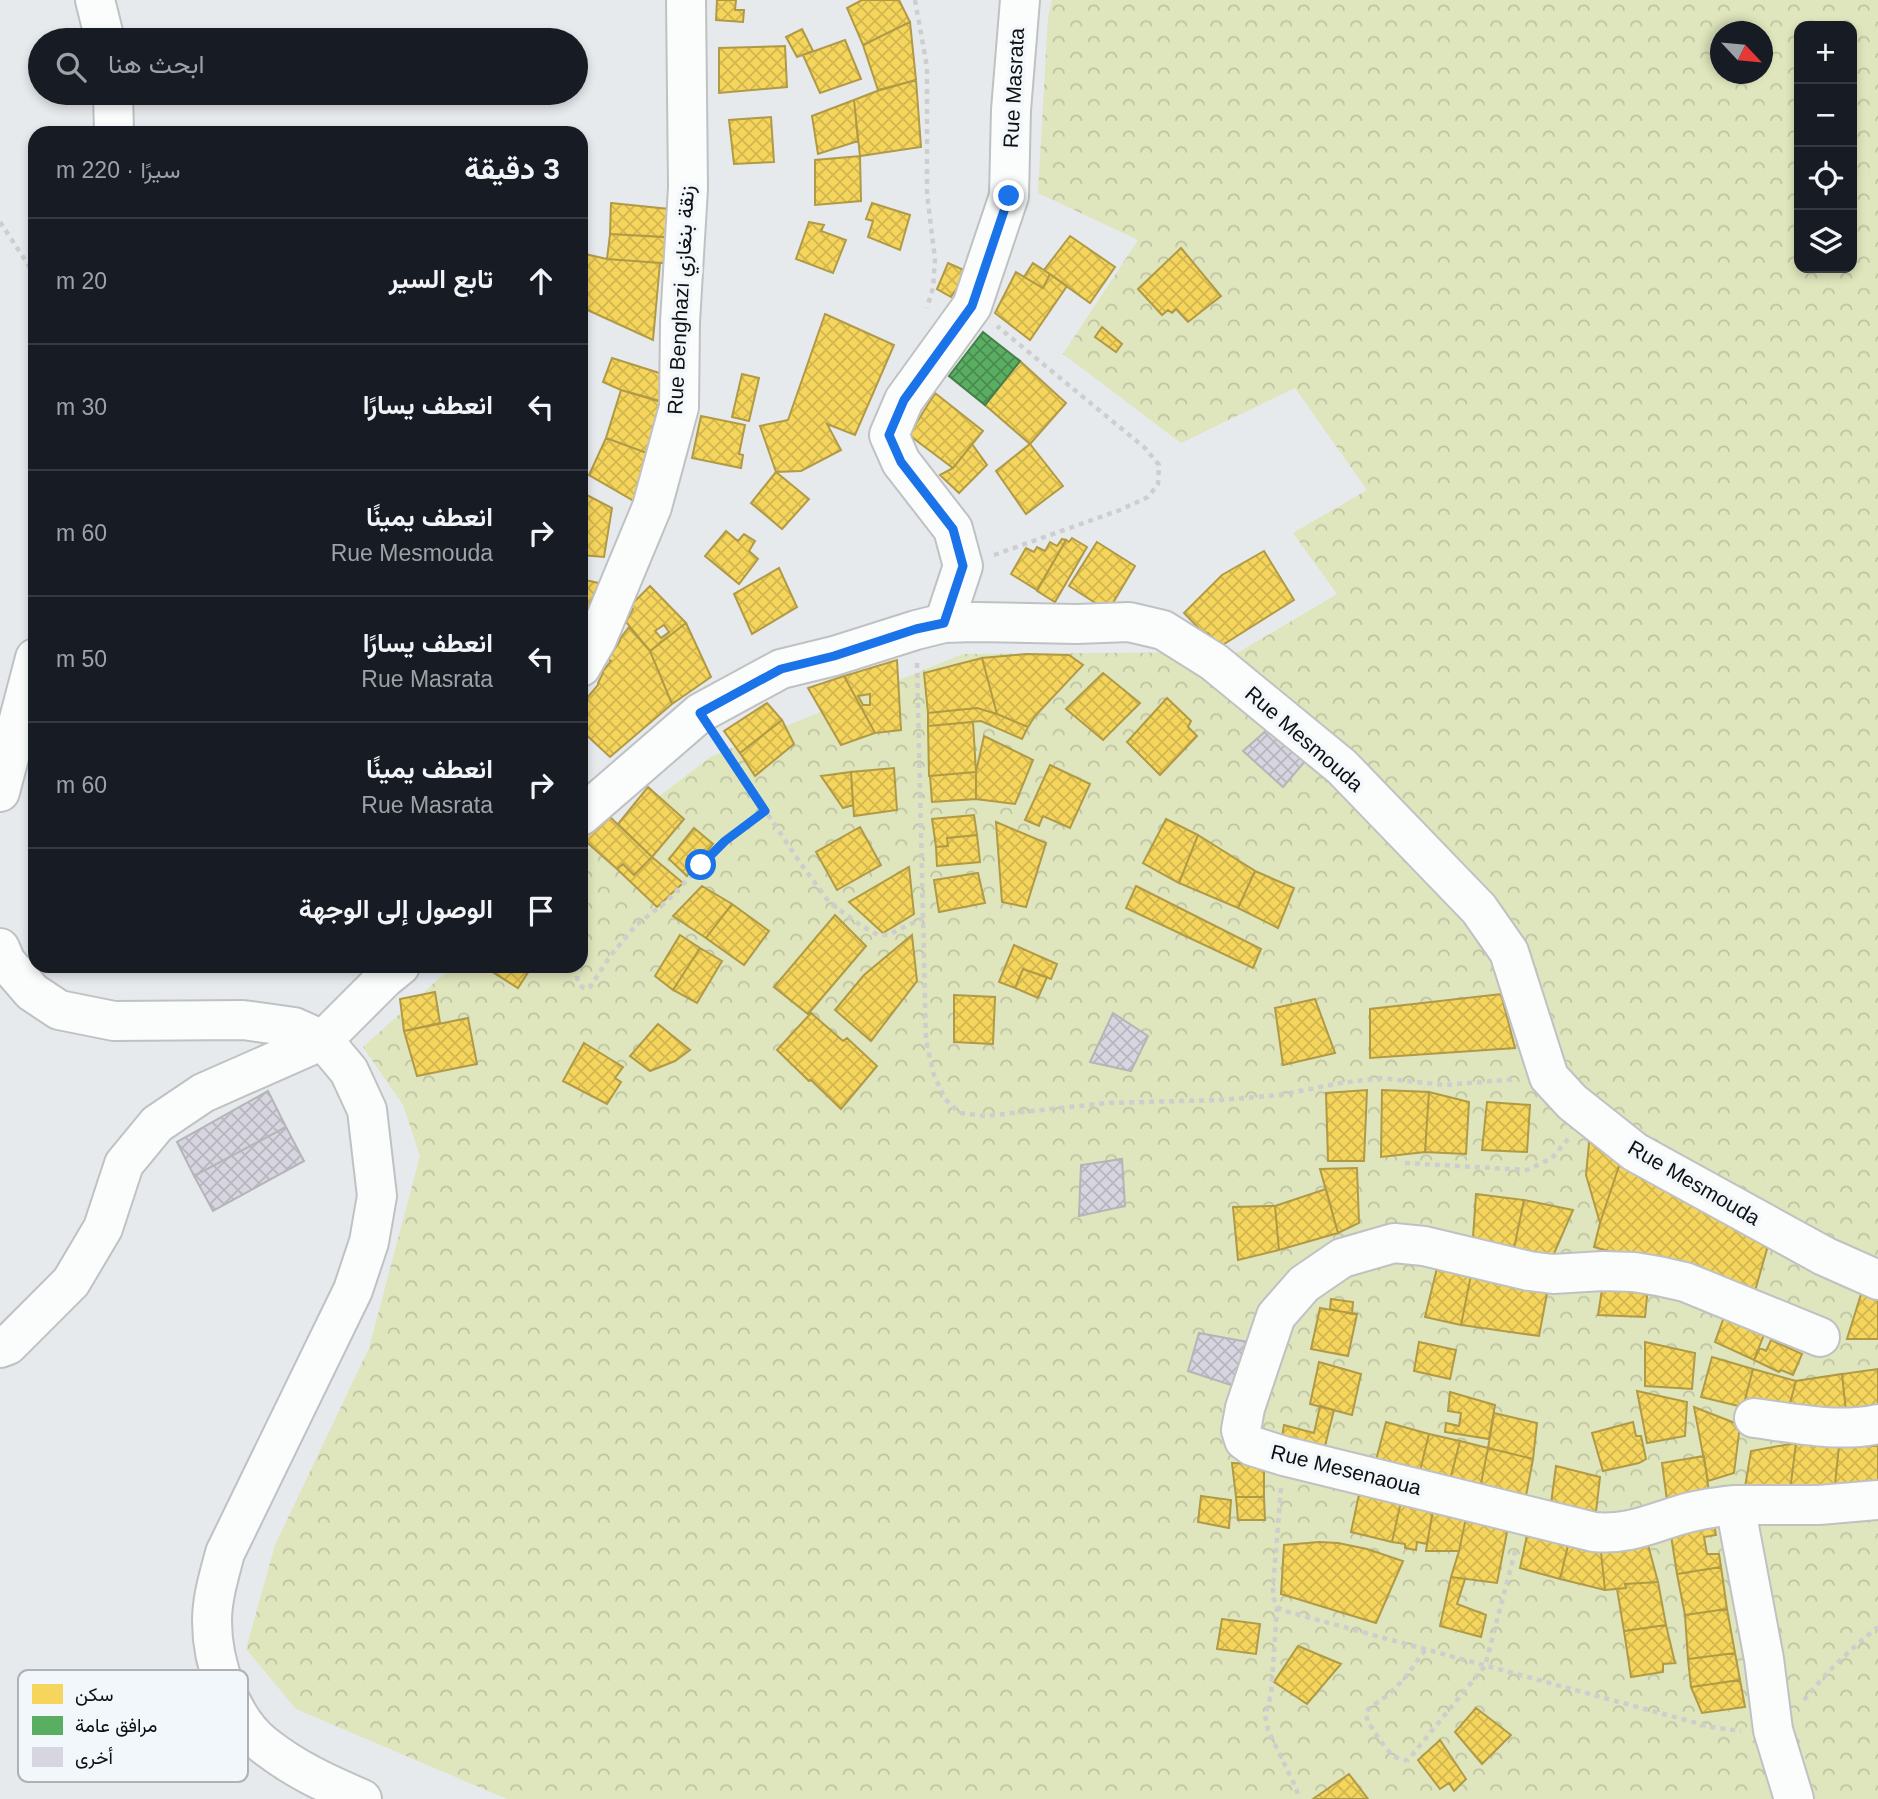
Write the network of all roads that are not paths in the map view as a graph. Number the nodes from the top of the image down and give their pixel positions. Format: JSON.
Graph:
{"nodes":[{"id":1,"x":95,"y":0,"type":"edge"},
{"id":2,"x":686,"y":0,"type":"edge"},
{"id":3,"x":1020,"y":0,"type":"edge"},
{"id":4,"x":102,"y":28,"type":"edge"},
{"id":5,"x":113,"y":105,"type":"edge"},
{"id":6,"x":114,"y":126,"type":"edge"},
{"id":7,"x":930,"y":626,"type":"junction"},
{"id":8,"x":588,"y":655,"type":"edge"},
{"id":9,"x":28,"y":685,"type":"edge"},
{"id":10,"x":0,"y":792,"type":"edge"},
{"id":11,"x":588,"y":810,"type":"edge"},
{"id":12,"x":0,"y":948,"type":"edge"},
{"id":13,"x":389,"y":973,"type":"edge"},
{"id":14,"x":323,"y":1040,"type":"junction"},
{"id":15,"x":1878,"y":1280,"type":"edge"},
{"id":16,"x":1820,"y":1337,"type":"dead end"},
{"id":17,"x":0,"y":1348,"type":"edge"},
{"id":18,"x":1754,"y":1418,"type":"dead end"},
{"id":19,"x":1878,"y":1424,"type":"edge"},
{"id":20,"x":1878,"y":1500,"type":"edge"},
{"id":21,"x":1735,"y":1505,"type":"junction"},
{"id":22,"x":219,"y":1670,"type":"edge"},
{"id":23,"x":248,"y":1727,"type":"edge"},
{"id":24,"x":362,"y":1799,"type":"edge"},
{"id":25,"x":1794,"y":1799,"type":"edge"}],
"edges":[{"from":1,"to":4,"type":"street"},
{"from":2,"to":8,"type":"street","name":"Rue Benghazi زنقة بنغازي"},
{"from":3,"to":7,"type":"street","name":"Rue Masrata"},
{"from":5,"to":6,"type":"street"},
{"from":7,"to":11,"type":"street","name":"Rue Mesmouda"},
{"from":7,"to":15,"type":"street","name":"Rue Mesmouda"},
{"from":9,"to":10,"type":"street"},
{"from":12,"to":14,"type":"street"},
{"from":13,"to":14,"type":"street"},
{"from":14,"to":17,"type":"street"},
{"from":14,"to":22,"type":"street"},
{"from":16,"to":21,"type":"street","name":"Rue Mesenaoua"},
{"from":18,"to":19,"type":"street"},
{"from":20,"to":21,"type":"street"},
{"from":21,"to":25,"type":"street"},
{"from":23,"to":24,"type":"street"}]}
